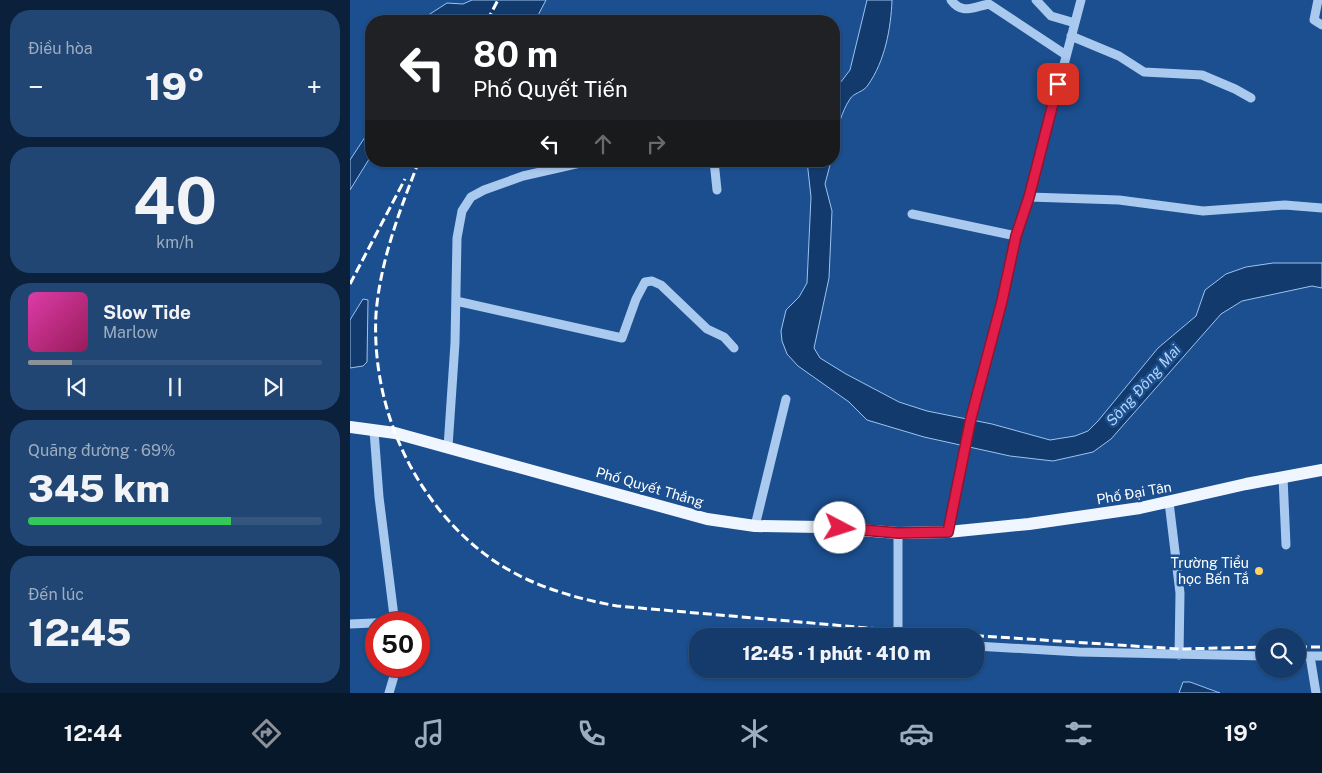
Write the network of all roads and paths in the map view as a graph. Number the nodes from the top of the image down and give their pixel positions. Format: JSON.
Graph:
{"nodes":[{"id":1,"x":951,"y":0,"type":"edge"},
{"id":2,"x":1036,"y":0,"type":"edge"},
{"id":3,"x":1081,"y":0,"type":"edge"},
{"id":4,"x":1318,"y":0,"type":"edge"},
{"id":5,"x":1075,"y":23,"type":"junction"},
{"id":6,"x":1322,"y":24,"type":"edge"},
{"id":7,"x":1071,"y":36,"type":"junction"},
{"id":8,"x":1066,"y":55,"type":"junction"},
{"id":9,"x":1251,"y":98,"type":"dead end"},
{"id":10,"x":563,"y":167,"type":"edge"},
{"id":11,"x":715,"y":167,"type":"edge"},
{"id":12,"x":717,"y":190,"type":"dead end"},
{"id":13,"x":1029,"y":197,"type":"junction"},
{"id":14,"x":1322,"y":208,"type":"edge"},
{"id":15,"x":912,"y":214,"type":"dead end"},
{"id":16,"x":1016,"y":236,"type":"junction"},
{"id":17,"x":456,"y":301,"type":"junction"},
{"id":18,"x":734,"y":348,"type":"dead end"},
{"id":19,"x":786,"y":399,"type":"dead end"},
{"id":20,"x":350,"y":427,"type":"edge"},
{"id":21,"x":374,"y":431,"type":"junction"},
{"id":22,"x":448,"y":447,"type":"junction"},
{"id":23,"x":1322,"y":470,"type":"edge"},
{"id":24,"x":1283,"y":476,"type":"junction"},
{"id":25,"x":1170,"y":502,"type":"junction"},
{"id":26,"x":755,"y":526,"type":"junction"},
{"id":27,"x":948,"y":532,"type":"junction"},
{"id":28,"x":898,"y":533,"type":"junction"},
{"id":29,"x":1286,"y":546,"type":"dead end"},
{"id":30,"x":394,"y":612,"type":"edge"},
{"id":31,"x":350,"y":624,"type":"edge"},
{"id":32,"x":365,"y":624,"type":"edge"},
{"id":33,"x":898,"y":628,"type":"edge"},
{"id":34,"x":984,"y":646,"type":"edge"},
{"id":35,"x":1179,"y":655,"type":"junction"},
{"id":36,"x":1256,"y":656,"type":"edge"},
{"id":37,"x":1306,"y":656,"type":"edge"},
{"id":38,"x":1310,"y":656,"type":"junction"},
{"id":39,"x":1322,"y":656,"type":"edge"},
{"id":40,"x":394,"y":677,"type":"edge"},
{"id":41,"x":389,"y":693,"type":"edge"},
{"id":42,"x":1316,"y":693,"type":"edge"}],
"edges":[{"from":1,"to":8,"type":"street"},
{"from":2,"to":5,"type":"street"},
{"from":3,"to":5,"type":"street"},
{"from":4,"to":6,"type":"street"},
{"from":5,"to":7,"type":"street"},
{"from":7,"to":8,"type":"street"},
{"from":7,"to":9,"type":"street"},
{"from":8,"to":13,"type":"street"},
{"from":10,"to":17,"type":"street"},
{"from":11,"to":12,"type":"street"},
{"from":13,"to":14,"type":"street"},
{"from":13,"to":16,"type":"street"},
{"from":15,"to":16,"type":"street"},
{"from":16,"to":27,"type":"street"},
{"from":17,"to":18,"type":"street"},
{"from":17,"to":22,"type":"street"},
{"from":19,"to":26,"type":"street"},
{"from":20,"to":21,"type":"main road","name":"Phố Quyết Thắng"},
{"from":21,"to":22,"type":"main road","name":"Phố Quyết Thắng"},
{"from":21,"to":30,"type":"street"},
{"from":22,"to":26,"type":"main road","name":"Phố Quyết Thắng"},
{"from":23,"to":24,"type":"main road","name":"Phố Đại Tân"},
{"from":24,"to":25,"type":"main road","name":"Phố Đại Tân"},
{"from":24,"to":29,"type":"street"},
{"from":25,"to":27,"type":"main road","name":"Phố Đại Tân"},
{"from":25,"to":35,"type":"street"},
{"from":26,"to":28,"type":"main road","name":"Phố Quyết Thắng"},
{"from":27,"to":28,"type":"main road","name":"Phố Quyết Thắng"},
{"from":28,"to":33,"type":"street"},
{"from":31,"to":32,"type":"street"},
{"from":34,"to":35,"type":"street"},
{"from":35,"to":36,"type":"street"},
{"from":37,"to":38,"type":"street"},
{"from":38,"to":39,"type":"street"},
{"from":38,"to":42,"type":"street"},
{"from":40,"to":41,"type":"street"}]}
